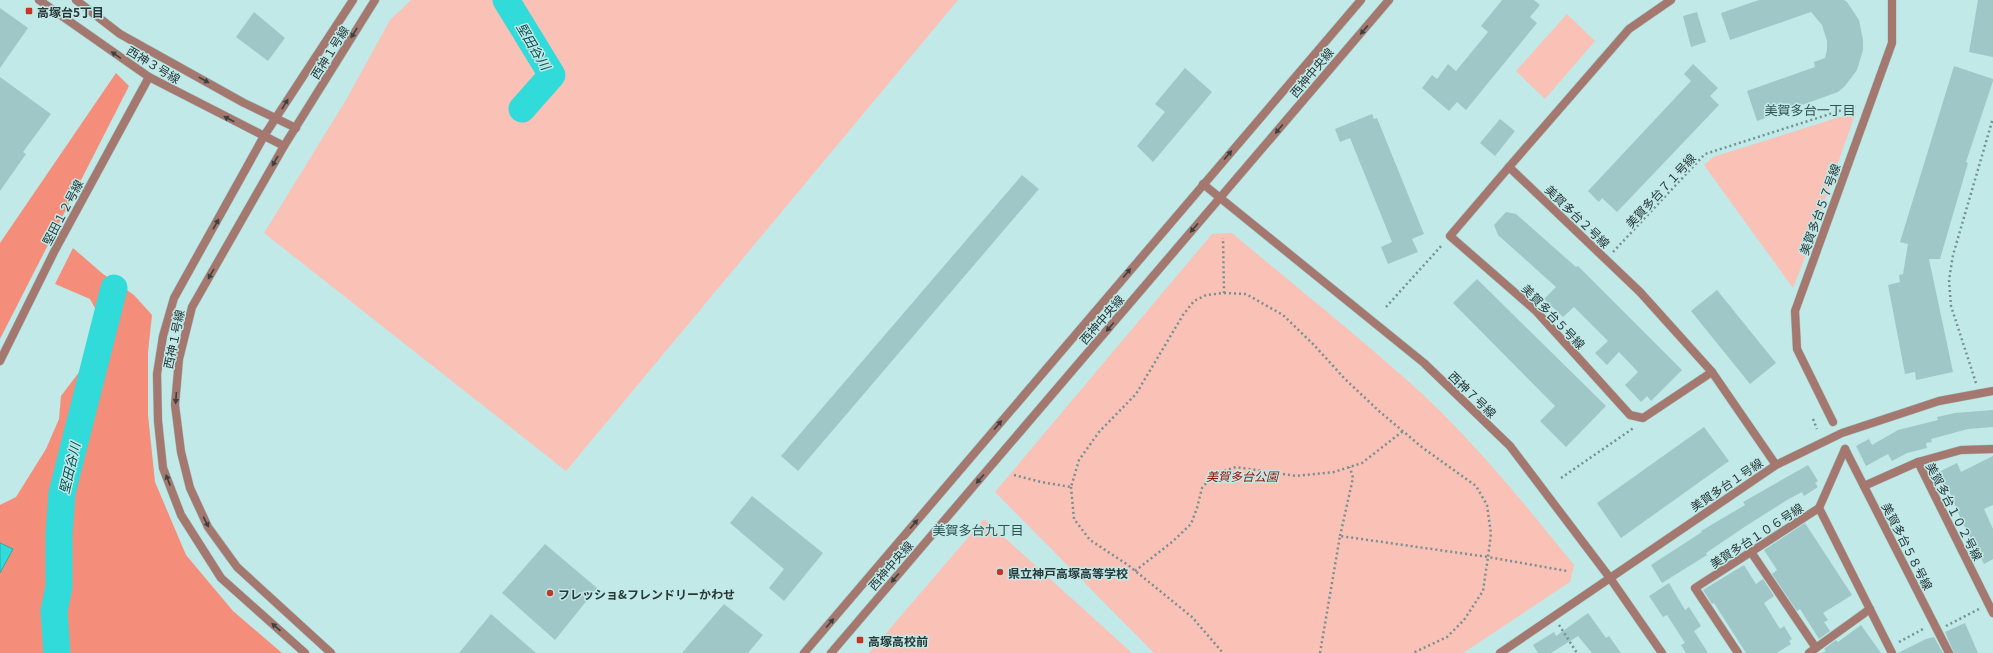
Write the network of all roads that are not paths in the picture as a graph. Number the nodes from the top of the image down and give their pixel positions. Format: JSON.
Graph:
{"nodes":[{"id":1,"x":38,"y":0,"type":"edge"},
{"id":2,"x":76,"y":0,"type":"edge"},
{"id":3,"x":353,"y":0,"type":"edge"},
{"id":4,"x":375,"y":0,"type":"edge"},
{"id":5,"x":1361,"y":0,"type":"edge"},
{"id":6,"x":1389,"y":0,"type":"edge"},
{"id":7,"x":1670,"y":0,"type":"edge"},
{"id":8,"x":1892,"y":0,"type":"edge"},
{"id":9,"x":149,"y":77,"type":"junction"},
{"id":10,"x":276,"y":118,"type":"junction"},
{"id":11,"x":296,"y":128,"type":"junction"},
{"id":12,"x":264,"y":136,"type":"junction"},
{"id":13,"x":284,"y":146,"type":"junction"},
{"id":14,"x":1509,"y":167,"type":"junction"},
{"id":15,"x":1202,"y":184,"type":"junction"},
{"id":16,"x":1220,"y":198,"type":"junction"},
{"id":17,"x":0,"y":361,"type":"edge"},
{"id":18,"x":1712,"y":372,"type":"junction"},
{"id":19,"x":1993,"y":391,"type":"edge"},
{"id":20,"x":1833,"y":422,"type":"dead end"},
{"id":21,"x":1993,"y":449,"type":"edge"},
{"id":22,"x":1918,"y":462,"type":"junction"},
{"id":23,"x":1776,"y":465,"type":"junction"},
{"id":24,"x":1864,"y":486,"type":"junction"},
{"id":25,"x":1819,"y":508,"type":"junction"},
{"id":26,"x":1751,"y":552,"type":"junction"},
{"id":27,"x":1610,"y":578,"type":"junction"},
{"id":28,"x":1870,"y":609,"type":"junction"},
{"id":29,"x":1993,"y":613,"type":"edge"},
{"id":30,"x":1816,"y":648,"type":"junction"},
{"id":31,"x":1891,"y":650,"type":"edge"},
{"id":32,"x":305,"y":653,"type":"edge"},
{"id":33,"x":331,"y":653,"type":"edge"},
{"id":34,"x":804,"y":653,"type":"edge"},
{"id":35,"x":831,"y":653,"type":"edge"},
{"id":36,"x":1500,"y":653,"type":"edge"},
{"id":37,"x":1662,"y":653,"type":"edge"},
{"id":38,"x":1738,"y":653,"type":"edge"},
{"id":39,"x":1809,"y":653,"type":"edge"},
{"id":40,"x":1949,"y":653,"type":"edge"}],
"edges":[{"from":9,"to":1,"type":"street","name":"西神３号線","one_way":true},
{"from":2,"to":10,"type":"street","name":"西神３号線","one_way":true},
{"from":10,"to":3,"type":"street","name":"西神１号線","one_way":true},
{"from":4,"to":11,"type":"street","name":"西神１号線","one_way":true},
{"from":15,"to":5,"type":"street","name":"西神中央線","one_way":true},
{"from":6,"to":16,"type":"street","name":"西神中央線","one_way":true},
{"from":7,"to":14,"type":"street"},
{"from":8,"to":20,"type":"street","name":"美賀多台５７号線"},
{"from":12,"to":9,"type":"street","name":"西神３号線","one_way":true},
{"from":9,"to":17,"type":"street","name":"堅田１２号線"},
{"from":10,"to":11,"type":"street","name":"西神３号線"},
{"from":10,"to":12,"type":"street","name":"西神１号線"},
{"from":11,"to":13,"type":"street","name":"西神１号線"},
{"from":12,"to":13,"type":"street","name":"西神３号線"},
{"from":32,"to":12,"type":"street","name":"西神１号線","one_way":true},
{"from":13,"to":33,"type":"street","name":"西神１号線","one_way":true},
{"from":14,"to":18,"type":"street","name":"美賀多台２号線"},
{"from":14,"to":18,"type":"street","name":"美賀多台５号線"},
{"from":15,"to":16,"type":"street","name":"西神７号線"},
{"from":34,"to":15,"type":"street","name":"西神中央線","one_way":true},
{"from":16,"to":27,"type":"street","name":"西神７号線"},
{"from":16,"to":35,"type":"street","name":"西神中央線","one_way":true},
{"from":18,"to":23,"type":"street","name":"美賀多台２号線"},
{"from":19,"to":23,"type":"street","name":"美賀多台１号線"},
{"from":21,"to":22,"type":"street","name":"美賀多台１０２号線"},
{"from":22,"to":24,"type":"street","name":"美賀多台１０２号線"},
{"from":22,"to":29,"type":"street","name":"美賀多台１０２号線"},
{"from":23,"to":27,"type":"street","name":"美賀多台１号線"},
{"from":24,"to":25,"type":"street","name":"美賀多台５８号線"},
{"from":24,"to":40,"type":"street","name":"美賀多台５８号線"},
{"from":25,"to":26,"type":"street","name":"美賀多台１０６号線"},
{"from":25,"to":28,"type":"street","name":"美賀多台１０６号線"},
{"from":26,"to":30,"type":"street"},
{"from":26,"to":38,"type":"street","name":"美賀多台１０６号線"},
{"from":27,"to":36,"type":"street","name":"美賀多台１号線"},
{"from":27,"to":37,"type":"street","name":"西神７号線"},
{"from":28,"to":30,"type":"street"},
{"from":28,"to":31,"type":"street","name":"美賀多台１０６号線"},
{"from":30,"to":39,"type":"street"}]}
